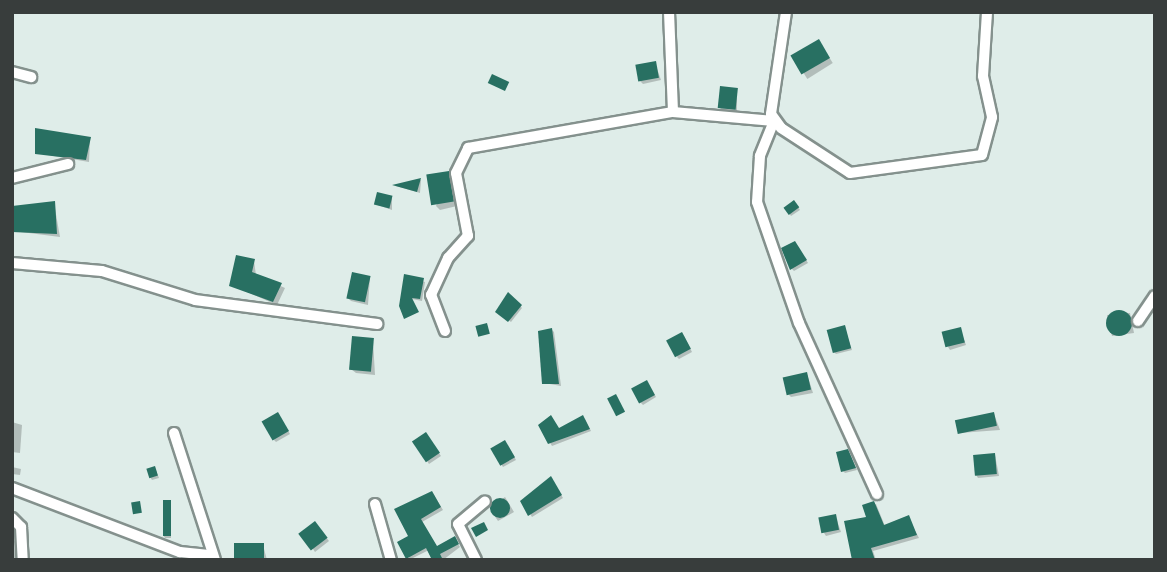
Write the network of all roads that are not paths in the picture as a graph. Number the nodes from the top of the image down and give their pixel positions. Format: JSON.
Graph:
{"nodes":[{"id":1,"x":669,"y":12,"type":"edge"},
{"id":2,"x":786,"y":12,"type":"edge"},
{"id":3,"x":987,"y":12,"type":"edge"},
{"id":4,"x":12,"y":72,"type":"edge"},
{"id":5,"x":31,"y":77,"type":"dead end"},
{"id":6,"x":673,"y":112,"type":"junction"},
{"id":7,"x":774,"y":121,"type":"junction"},
{"id":8,"x":68,"y":163,"type":"dead end"},
{"id":9,"x":12,"y":178,"type":"edge"},
{"id":10,"x":12,"y":263,"type":"edge"},
{"id":11,"x":1155,"y":296,"type":"edge"},
{"id":12,"x":1138,"y":321,"type":"dead end"},
{"id":13,"x":377,"y":324,"type":"dead end"},
{"id":14,"x":445,"y":331,"type":"dead end"},
{"id":15,"x":174,"y":433,"type":"dead end"},
{"id":16,"x":12,"y":488,"type":"edge"},
{"id":17,"x":877,"y":494,"type":"dead end"},
{"id":18,"x":485,"y":500,"type":"dead end"},
{"id":19,"x":375,"y":505,"type":"dead end"},
{"id":20,"x":12,"y":518,"type":"edge"},
{"id":21,"x":212,"y":557,"type":"edge"},
{"id":22,"x":23,"y":560,"type":"edge"},
{"id":23,"x":391,"y":560,"type":"edge"},
{"id":24,"x":476,"y":560,"type":"edge"}],
"edges":[{"from":1,"to":6,"type":"street"},
{"from":2,"to":7,"type":"street"},
{"from":3,"to":7,"type":"street"},
{"from":4,"to":5,"type":"street"},
{"from":6,"to":7,"type":"street"},
{"from":6,"to":14,"type":"street"},
{"from":7,"to":17,"type":"street"},
{"from":8,"to":9,"type":"street"},
{"from":10,"to":13,"type":"street"},
{"from":11,"to":12,"type":"street"},
{"from":15,"to":21,"type":"street"},
{"from":16,"to":21,"type":"street"},
{"from":18,"to":24,"type":"street"},
{"from":19,"to":23,"type":"street"},
{"from":20,"to":22,"type":"street"}]}
